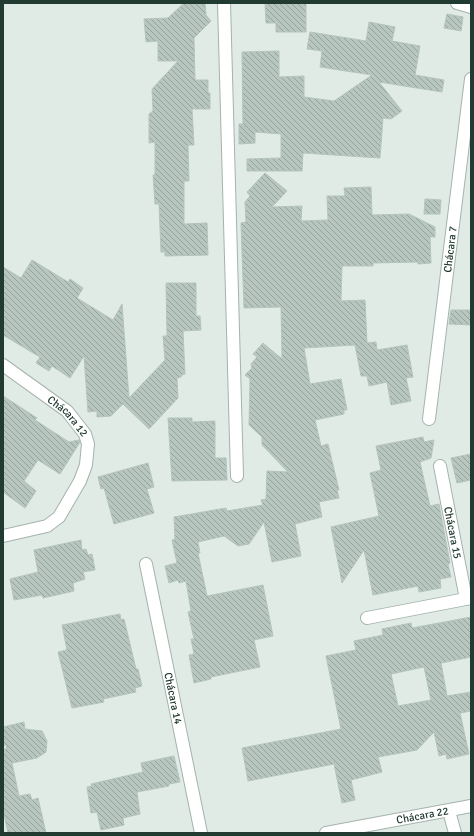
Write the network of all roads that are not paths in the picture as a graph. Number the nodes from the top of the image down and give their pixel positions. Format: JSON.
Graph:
{"nodes":[{"id":1,"x":224,"y":3,"type":"edge"},
{"id":2,"x":457,"y":3,"type":"edge"},
{"id":3,"x":471,"y":6,"type":"edge"},
{"id":4,"x":471,"y":79,"type":"edge"},
{"id":5,"x":3,"y":365,"type":"edge"},
{"id":6,"x":428,"y":418,"type":"dead end"},
{"id":7,"x":440,"y":466,"type":"dead end"},
{"id":8,"x":237,"y":476,"type":"dead end"},
{"id":9,"x":3,"y":536,"type":"edge"},
{"id":10,"x":146,"y":564,"type":"dead end"},
{"id":11,"x":469,"y":598,"type":"edge"},
{"id":12,"x":367,"y":618,"type":"dead end"},
{"id":13,"x":471,"y":806,"type":"edge"},
{"id":14,"x":449,"y":811,"type":"junction"},
{"id":15,"x":201,"y":833,"type":"edge"},
{"id":16,"x":326,"y":833,"type":"edge"},
{"id":17,"x":455,"y":833,"type":"edge"}],
"edges":[{"from":1,"to":8,"type":"street"},
{"from":2,"to":3,"type":"street"},
{"from":4,"to":6,"type":"street","name":"Chácara 7"},
{"from":5,"to":9,"type":"street","name":"Chácara 12"},
{"from":7,"to":11,"type":"street","name":"Chácara 15"},
{"from":10,"to":15,"type":"street","name":"Chácara 14"},
{"from":11,"to":12,"type":"street","name":"Chácara 15"},
{"from":13,"to":14,"type":"street","name":"Chácara 22"},
{"from":14,"to":16,"type":"street","name":"Chácara 22"},
{"from":14,"to":17,"type":"street"}]}
